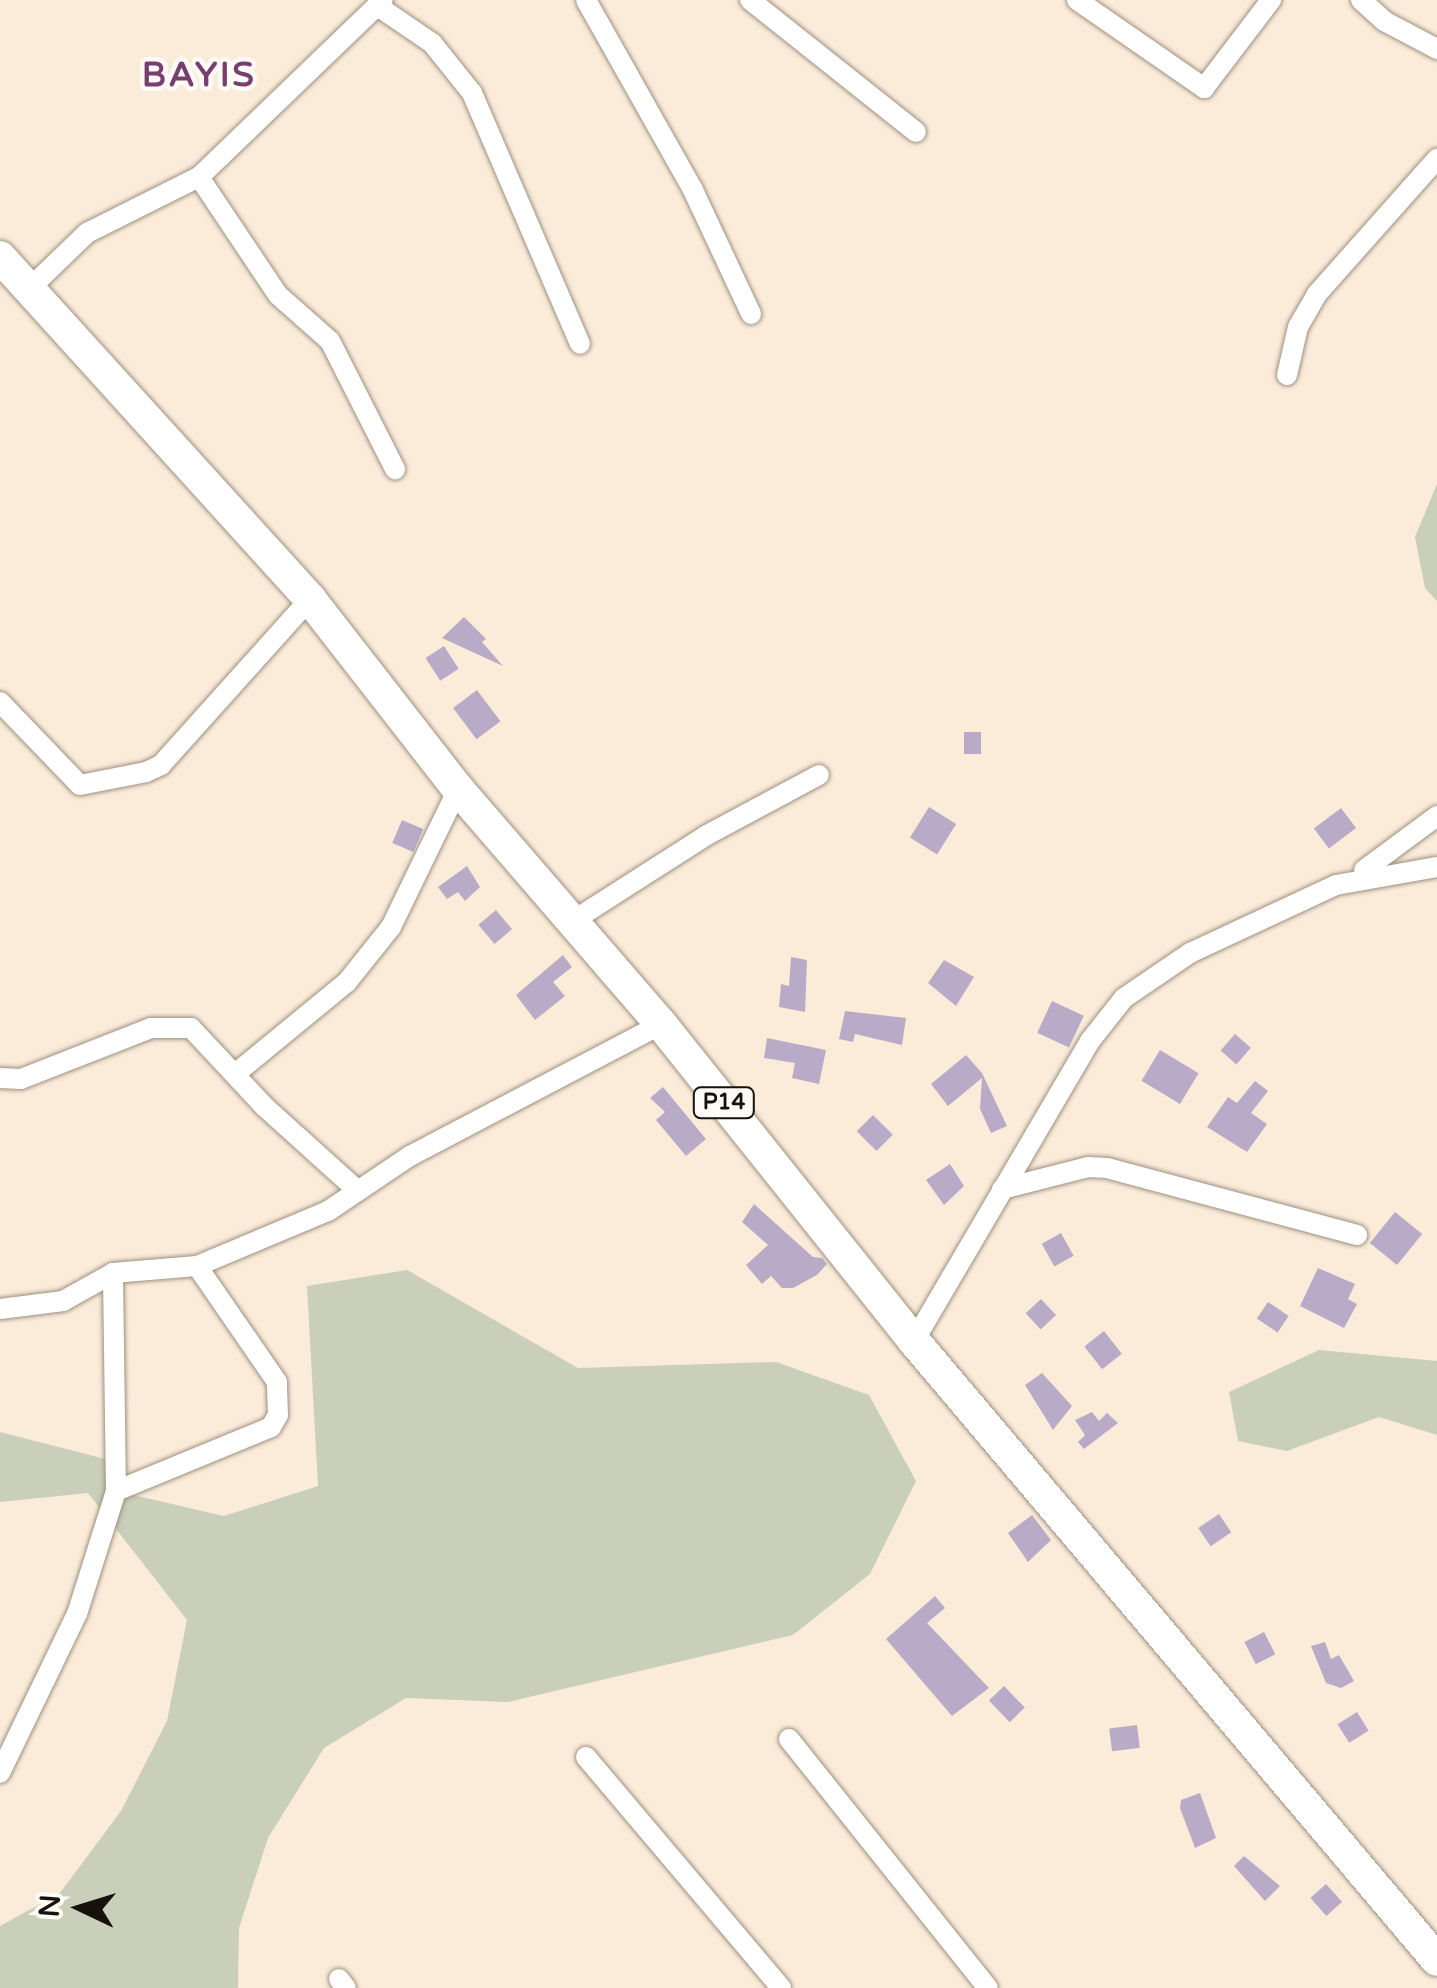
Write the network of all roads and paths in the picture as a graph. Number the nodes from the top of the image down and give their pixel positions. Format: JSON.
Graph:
{"nodes":[{"id":1,"x":586,"y":0,"type":"edge"},
{"id":2,"x":750,"y":0,"type":"edge"},
{"id":3,"x":1077,"y":0,"type":"edge"},
{"id":4,"x":1272,"y":0,"type":"edge"},
{"id":5,"x":1362,"y":0,"type":"edge"},
{"id":6,"x":381,"y":4,"type":"edge"},
{"id":7,"x":1437,"y":50,"type":"edge"},
{"id":8,"x":916,"y":132,"type":"dead end"},
{"id":9,"x":1437,"y":159,"type":"edge"},
{"id":10,"x":199,"y":177,"type":"junction"},
{"id":11,"x":0,"y":257,"type":"edge"},
{"id":12,"x":28,"y":290,"type":"junction"},
{"id":13,"x":751,"y":314,"type":"dead end"},
{"id":14,"x":580,"y":344,"type":"dead end"},
{"id":15,"x":1287,"y":375,"type":"dead end"},
{"id":16,"x":394,"y":469,"type":"dead end"},
{"id":17,"x":310,"y":599,"type":"junction"},
{"id":18,"x":0,"y":702,"type":"edge"},
{"id":19,"x":818,"y":774,"type":"dead end"},
{"id":20,"x":458,"y":789,"type":"junction"},
{"id":21,"x":1437,"y":816,"type":"edge"},
{"id":22,"x":1437,"y":867,"type":"edge"},
{"id":23,"x":1336,"y":885,"type":"junction"},
{"id":24,"x":572,"y":922,"type":"junction"},
{"id":25,"x":661,"y":1024,"type":"junction"},
{"id":26,"x":234,"y":1074,"type":"junction"},
{"id":27,"x":0,"y":1078,"type":"edge"},
{"id":28,"x":1002,"y":1189,"type":"junction"},
{"id":29,"x":358,"y":1191,"type":"junction"},
{"id":30,"x":1356,"y":1235,"type":"dead end"},
{"id":31,"x":197,"y":1266,"type":"junction"},
{"id":32,"x":114,"y":1273,"type":"junction"},
{"id":33,"x":0,"y":1308,"type":"edge"},
{"id":34,"x":914,"y":1341,"type":"junction"},
{"id":35,"x":116,"y":1491,"type":"junction"},
{"id":36,"x":789,"y":1739,"type":"dead end"},
{"id":37,"x":586,"y":1757,"type":"dead end"},
{"id":38,"x":0,"y":1772,"type":"edge"},
{"id":39,"x":1437,"y":1960,"type":"edge"},
{"id":40,"x":781,"y":1988,"type":"edge"},
{"id":41,"x":988,"y":1988,"type":"edge"}],
"edges":[{"from":1,"to":13,"type":"street"},
{"from":2,"to":8,"type":"street"},
{"from":3,"to":4,"type":"street"},
{"from":5,"to":7,"type":"street"},
{"from":6,"to":10,"type":"street"},
{"from":6,"to":14,"type":"street"},
{"from":9,"to":15,"type":"street"},
{"from":10,"to":12,"type":"street"},
{"from":10,"to":16,"type":"street"},
{"from":11,"to":12,"type":"main road","number":"P14"},
{"from":12,"to":17,"type":"main road","number":"P14"},
{"from":17,"to":18,"type":"street"},
{"from":17,"to":20,"type":"main road","number":"P14"},
{"from":19,"to":24,"type":"street"},
{"from":20,"to":24,"type":"main road","number":"P14"},
{"from":20,"to":26,"type":"street"},
{"from":21,"to":23,"type":"street"},
{"from":22,"to":23,"type":"street"},
{"from":23,"to":28,"type":"street"},
{"from":24,"to":25,"type":"main road","number":"P14"},
{"from":25,"to":29,"type":"street"},
{"from":25,"to":34,"type":"main road","number":"P14"},
{"from":26,"to":27,"type":"street"},
{"from":26,"to":29,"type":"street"},
{"from":28,"to":30,"type":"street"},
{"from":28,"to":34,"type":"street"},
{"from":29,"to":31,"type":"street"},
{"from":31,"to":32,"type":"street"},
{"from":31,"to":35,"type":"street"},
{"from":32,"to":33,"type":"street"},
{"from":32,"to":35,"type":"street"},
{"from":34,"to":39,"type":"main road","number":"P14"},
{"from":35,"to":38,"type":"street"},
{"from":36,"to":41,"type":"street"},
{"from":37,"to":40,"type":"street"}]}
